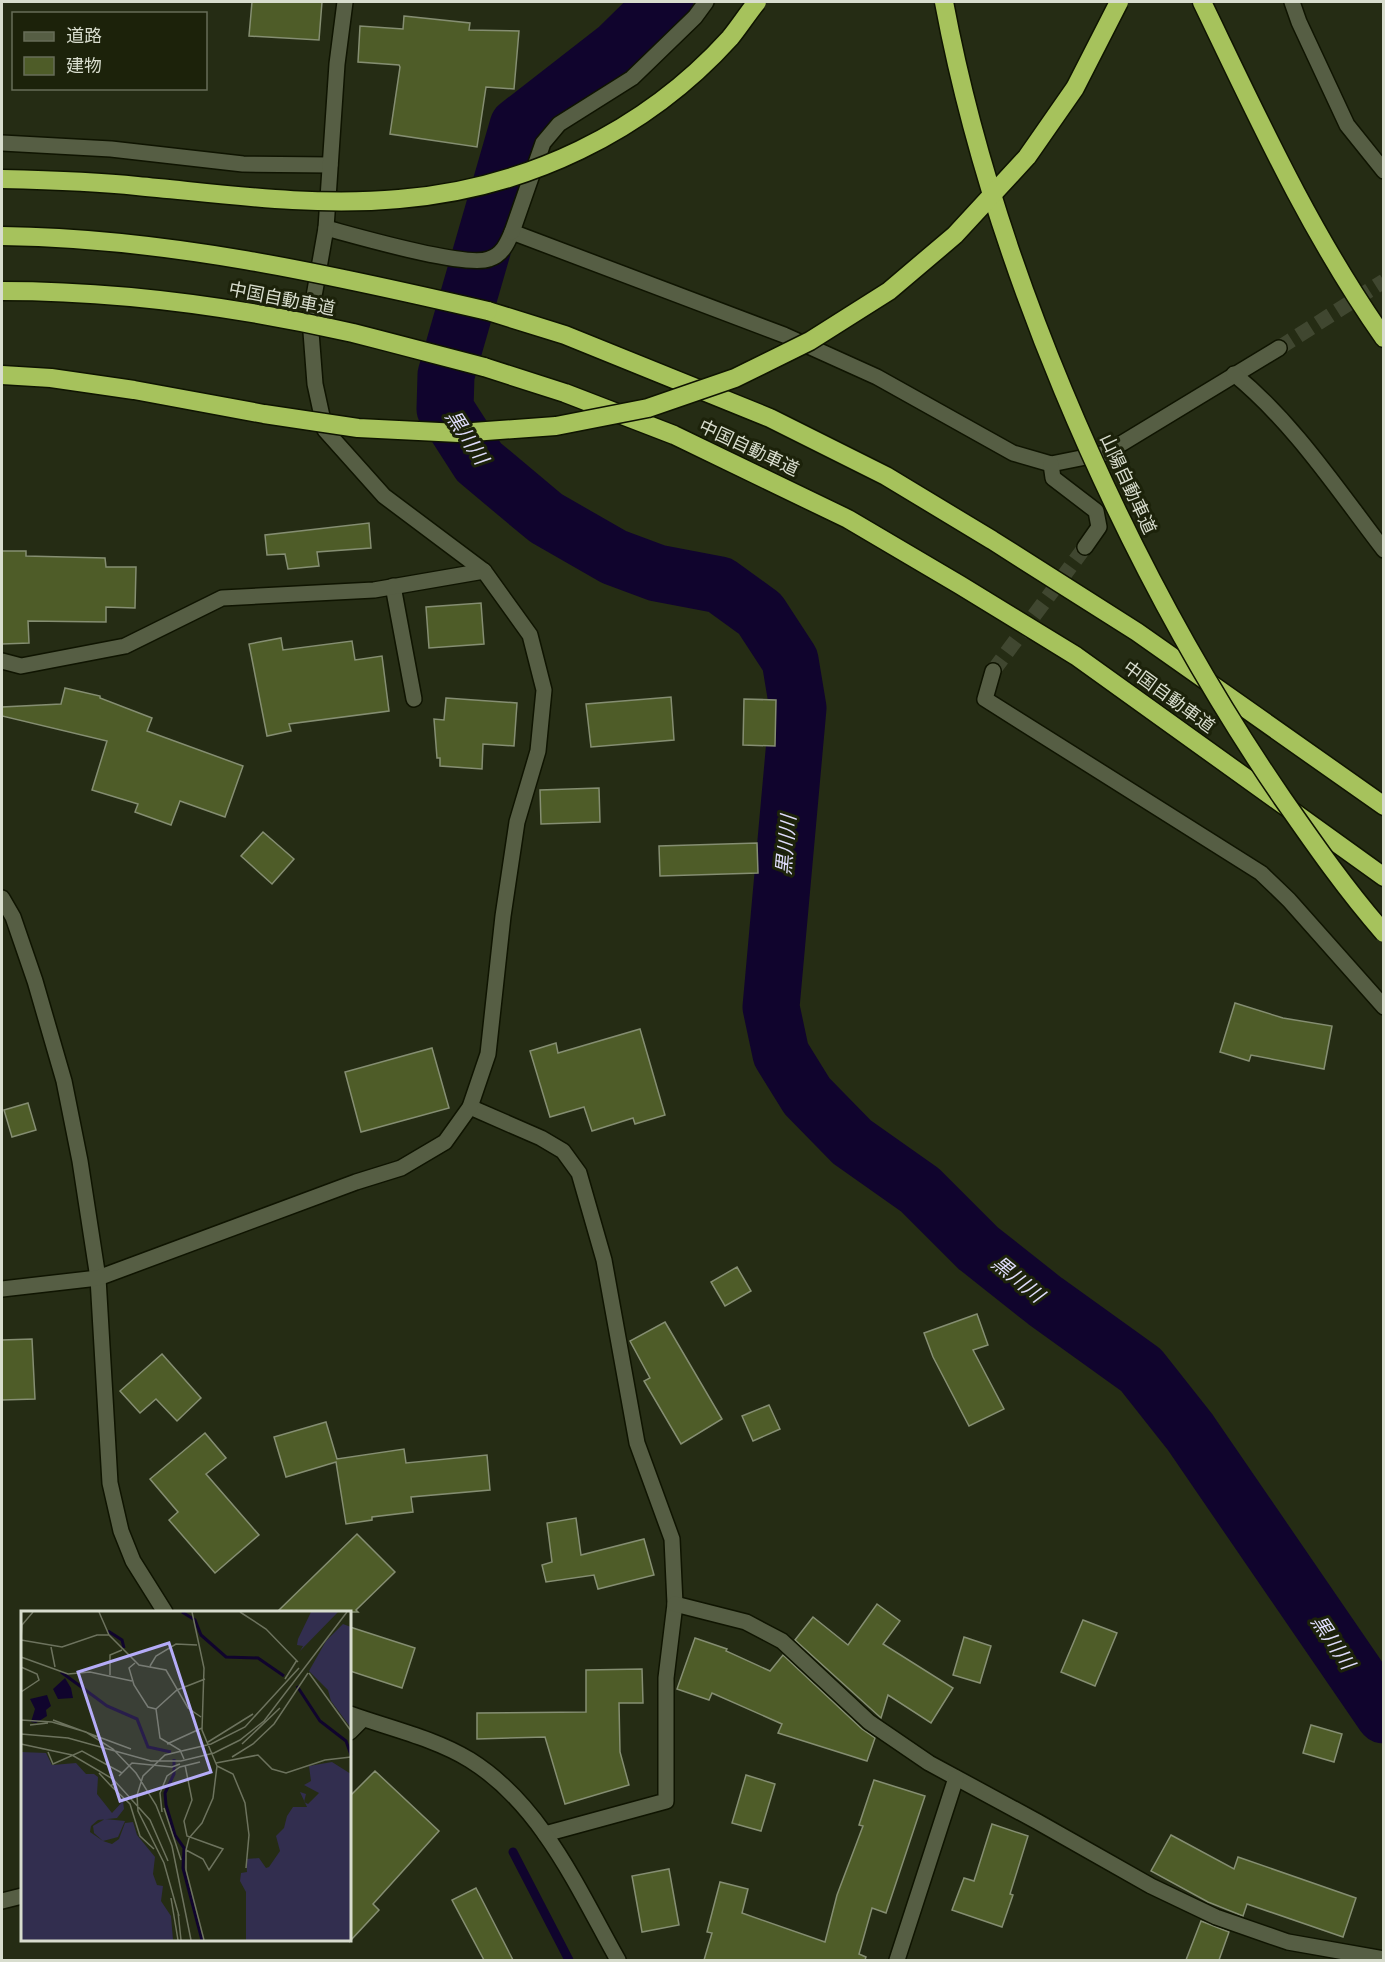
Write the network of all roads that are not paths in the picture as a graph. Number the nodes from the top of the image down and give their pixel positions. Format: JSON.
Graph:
{"nodes":[{"id":1,"x":345,"y":2,"type":"edge"},
{"id":2,"x":706,"y":2,"type":"edge"},
{"id":3,"x":757,"y":2,"type":"edge"},
{"id":4,"x":944,"y":2,"type":"edge"},
{"id":5,"x":1119,"y":2,"type":"edge"},
{"id":6,"x":1202,"y":2,"type":"edge"},
{"id":7,"x":1292,"y":2,"type":"edge"},
{"id":8,"x":2,"y":142,"type":"edge"},
{"id":9,"x":330,"y":165,"type":"junction"},
{"id":10,"x":1383,"y":171,"type":"edge"},
{"id":11,"x":2,"y":179,"type":"edge"},
{"id":12,"x":326,"y":228,"type":"junction"},
{"id":13,"x":512,"y":232,"type":"junction"},
{"id":14,"x":2,"y":236,"type":"edge"},
{"id":15,"x":2,"y":291,"type":"edge"},
{"id":16,"x":1383,"y":338,"type":"edge"},
{"id":17,"x":1279,"y":348,"type":"tunnel mouth"},
{"id":18,"x":1234,"y":374,"type":"junction"},
{"id":19,"x":2,"y":375,"type":"edge"},
{"id":20,"x":1051,"y":464,"type":"junction"},
{"id":21,"x":1085,"y":547,"type":"tunnel mouth"},
{"id":22,"x":1383,"y":550,"type":"edge"},
{"id":23,"x":484,"y":571,"type":"junction"},
{"id":24,"x":393,"y":586,"type":"junction"},
{"id":25,"x":2,"y":661,"type":"edge"},
{"id":26,"x":993,"y":671,"type":"tunnel mouth"},
{"id":27,"x":414,"y":699,"type":"dead end"},
{"id":28,"x":1383,"y":806,"type":"edge"},
{"id":29,"x":1383,"y":877,"type":"edge"},
{"id":30,"x":2,"y":898,"type":"edge"},
{"id":31,"x":1383,"y":933,"type":"edge"},
{"id":32,"x":1383,"y":1007,"type":"edge"},
{"id":33,"x":470,"y":1107,"type":"junction"},
{"id":34,"x":98,"y":1278,"type":"junction"},
{"id":35,"x":2,"y":1289,"type":"edge"},
{"id":36,"x":675,"y":1604,"type":"junction"},
{"id":37,"x":164,"y":1611,"type":"edge"},
{"id":38,"x":356,"y":1717,"type":"edge"},
{"id":39,"x":956,"y":1778,"type":"junction"},
{"id":40,"x":545,"y":1834,"type":"junction"},
{"id":41,"x":21,"y":1896,"type":"edge"},
{"id":42,"x":2,"y":1901,"type":"edge"},
{"id":43,"x":1383,"y":1959,"type":"edge"},
{"id":44,"x":618,"y":1960,"type":"edge"},
{"id":45,"x":897,"y":1960,"type":"edge"}],
"edges":[{"from":1,"to":9,"type":"street"},
{"from":2,"to":13,"type":"street"},
{"from":3,"to":11,"type":"highway","bridge":true},
{"from":4,"to":31,"type":"highway","name":"山陽自動車道","bridge":true},
{"from":5,"to":19,"type":"highway","bridge":true},
{"from":6,"to":16,"type":"highway"},
{"from":7,"to":10,"type":"street"},
{"from":8,"to":9,"type":"street"},
{"from":9,"to":12,"type":"street"},
{"from":12,"to":13,"type":"street"},
{"from":12,"to":23,"type":"street"},
{"from":13,"to":20,"type":"street"},
{"from":14,"to":28,"type":"highway","name":"中国自動車道","bridge":true},
{"from":15,"to":29,"type":"highway","name":"中国自動車道","bridge":true},
{"from":17,"to":18,"type":"street"},
{"from":18,"to":20,"type":"street"},
{"from":18,"to":22,"type":"street"},
{"from":20,"to":21,"type":"street"},
{"from":23,"to":24,"type":"street"},
{"from":23,"to":33,"type":"street"},
{"from":24,"to":25,"type":"street"},
{"from":24,"to":27,"type":"street"},
{"from":26,"to":32,"type":"street"},
{"from":30,"to":34,"type":"street"},
{"from":33,"to":34,"type":"street"},
{"from":33,"to":36,"type":"street"},
{"from":34,"to":35,"type":"street"},
{"from":34,"to":37,"type":"street"},
{"from":36,"to":39,"type":"street"},
{"from":36,"to":40,"type":"street"},
{"from":38,"to":40,"type":"street"},
{"from":39,"to":43,"type":"street"},
{"from":39,"to":45,"type":"street"},
{"from":40,"to":44,"type":"street"},
{"from":41,"to":42,"type":"street"}]}
